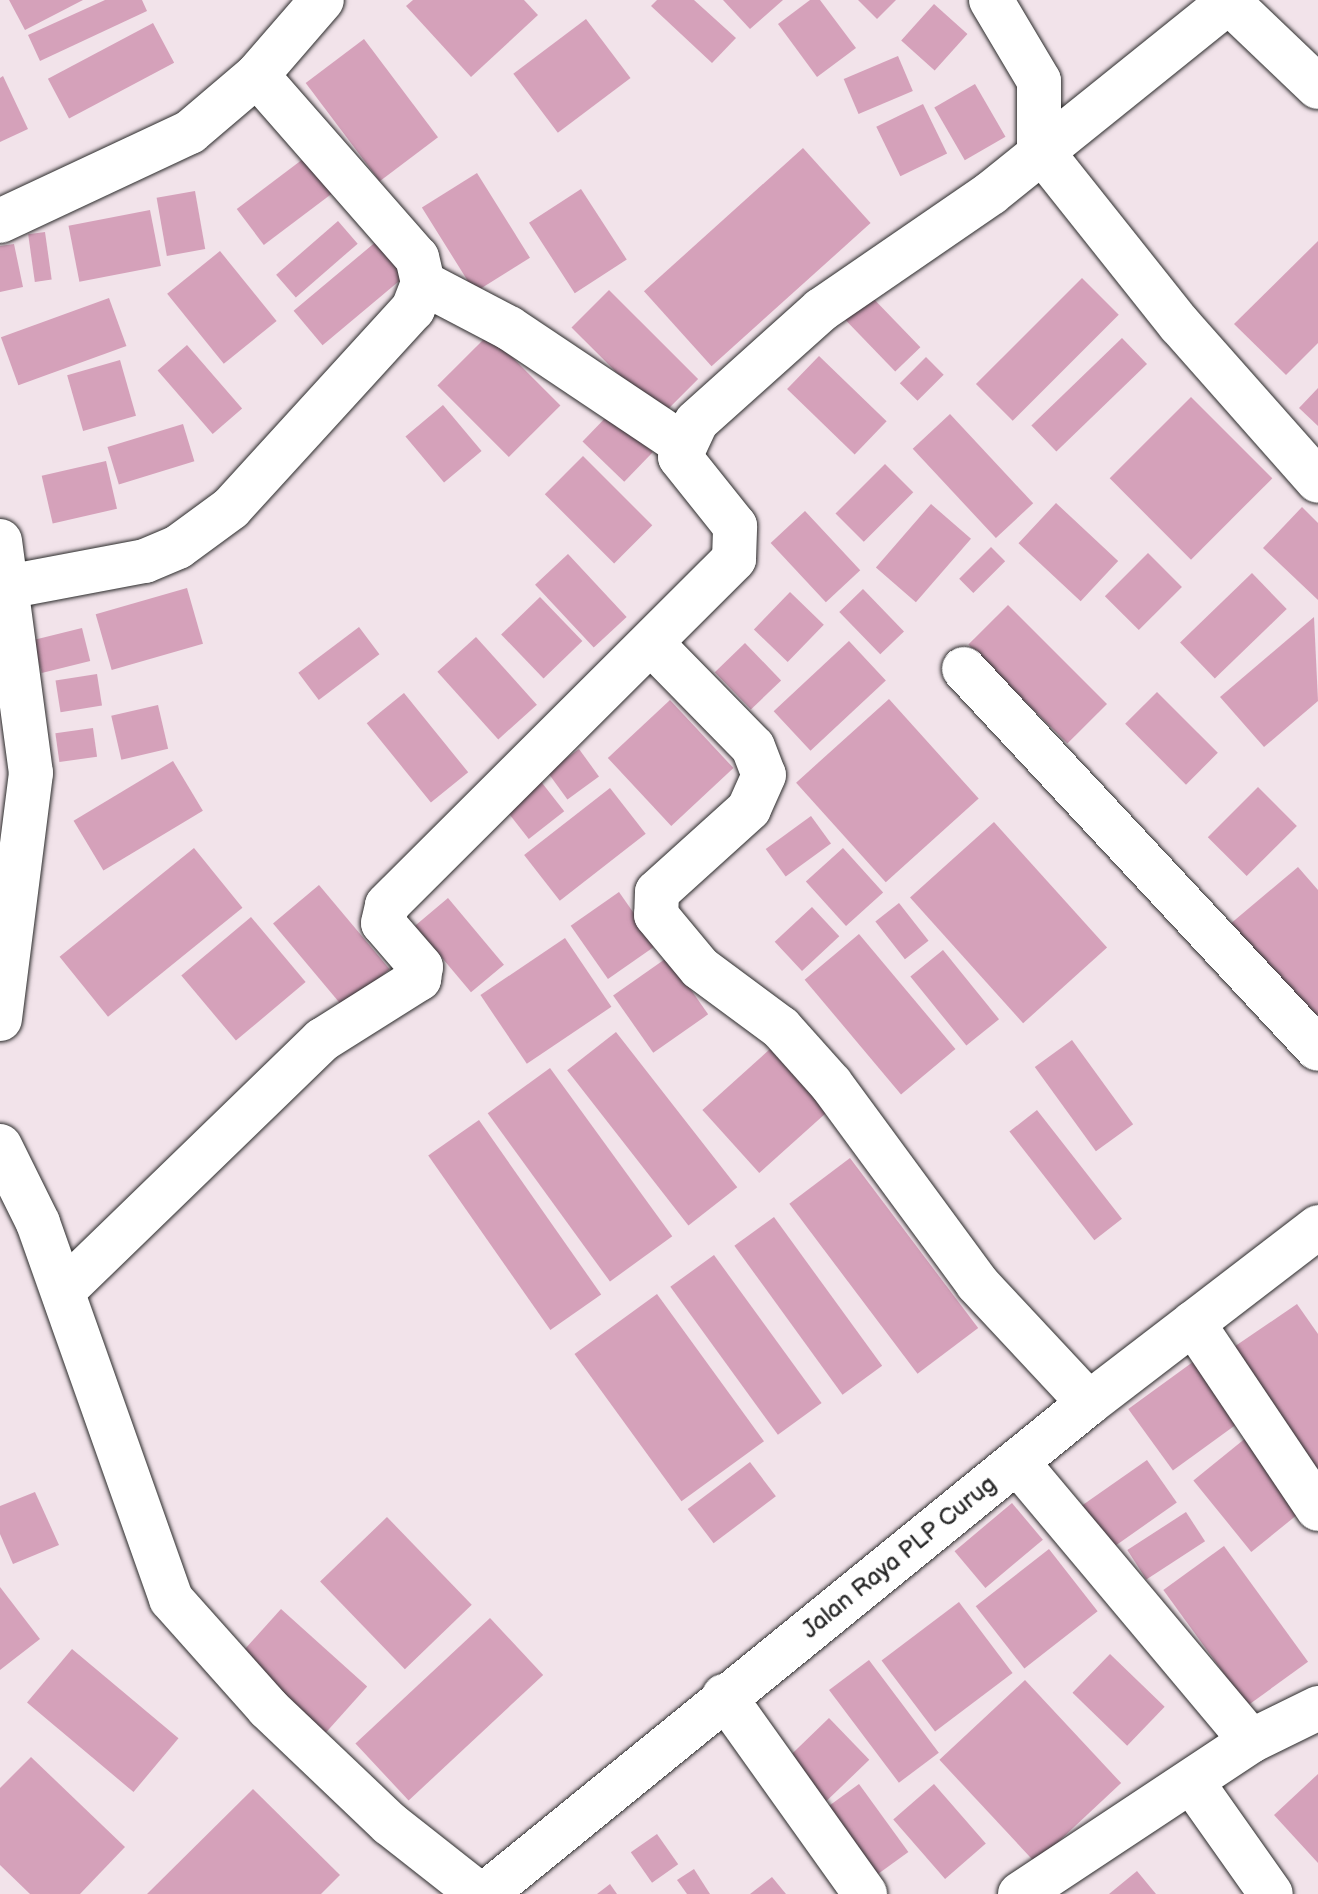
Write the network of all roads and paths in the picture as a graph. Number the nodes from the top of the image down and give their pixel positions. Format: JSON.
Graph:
{"nodes":[{"id":1,"x":322,"y":0,"type":"edge"},
{"id":2,"x":991,"y":0,"type":"edge"},
{"id":3,"x":1230,"y":1,"type":"edge"},
{"id":4,"x":257,"y":75,"type":"junction"},
{"id":5,"x":1318,"y":87,"type":"edge"},
{"id":6,"x":1039,"y":148,"type":"junction"},
{"id":7,"x":0,"y":221,"type":"edge"},
{"id":8,"x":423,"y":283,"type":"junction"},
{"id":9,"x":681,"y":443,"type":"junction"},
{"id":10,"x":1318,"y":481,"type":"edge"},
{"id":11,"x":0,"y":541,"type":"edge"},
{"id":12,"x":7,"y":587,"type":"junction"},
{"id":13,"x":652,"y":644,"type":"junction"},
{"id":14,"x":964,"y":669,"type":"dead end"},
{"id":15,"x":0,"y":1019,"type":"edge"},
{"id":16,"x":1318,"y":1049,"type":"edge"},
{"id":17,"x":0,"y":1146,"type":"edge"},
{"id":18,"x":1318,"y":1227,"type":"edge"},
{"id":19,"x":63,"y":1291,"type":"junction"},
{"id":20,"x":1193,"y":1323,"type":"junction"},
{"id":21,"x":1089,"y":1403,"type":"junction"},
{"id":22,"x":1017,"y":1462,"type":"junction"},
{"id":23,"x":1318,"y":1509,"type":"edge"},
{"id":24,"x":724,"y":1696,"type":"junction"},
{"id":25,"x":1318,"y":1708,"type":"edge"},
{"id":26,"x":1251,"y":1741,"type":"junction"},
{"id":27,"x":1194,"y":1785,"type":"junction"},
{"id":28,"x":482,"y":1894,"type":"edge"},
{"id":29,"x":865,"y":1894,"type":"edge"},
{"id":30,"x":1020,"y":1894,"type":"edge"},
{"id":31,"x":1271,"y":1894,"type":"edge"}],
"edges":[{"from":1,"to":4,"type":"street"},
{"from":2,"to":6,"type":"street"},
{"from":3,"to":5,"type":"street"},
{"from":3,"to":6,"type":"street"},
{"from":4,"to":7,"type":"street"},
{"from":4,"to":8,"type":"street"},
{"from":6,"to":9,"type":"street"},
{"from":6,"to":10,"type":"street"},
{"from":8,"to":9,"type":"street"},
{"from":8,"to":12,"type":"street"},
{"from":9,"to":13,"type":"street"},
{"from":11,"to":12,"type":"street"},
{"from":12,"to":15,"type":"street"},
{"from":13,"to":19,"type":"street"},
{"from":13,"to":21,"type":"street"},
{"from":14,"to":16,"type":"street"},
{"from":17,"to":19,"type":"street"},
{"from":18,"to":20,"type":"street","name":"Jalan Raya PLP Curug"},
{"from":19,"to":28,"type":"street"},
{"from":20,"to":21,"type":"street","name":"Jalan Raya PLP Curug"},
{"from":20,"to":23,"type":"street"},
{"from":21,"to":22,"type":"street","name":"Jalan Raya PLP Curug"},
{"from":22,"to":24,"type":"street","name":"Jalan Raya PLP Curug"},
{"from":22,"to":26,"type":"street"},
{"from":24,"to":28,"type":"street","name":"Jalan Raya PLP Curug"},
{"from":24,"to":29,"type":"street"},
{"from":25,"to":26,"type":"street"},
{"from":26,"to":27,"type":"street"},
{"from":27,"to":30,"type":"street"},
{"from":27,"to":31,"type":"street"}]}
